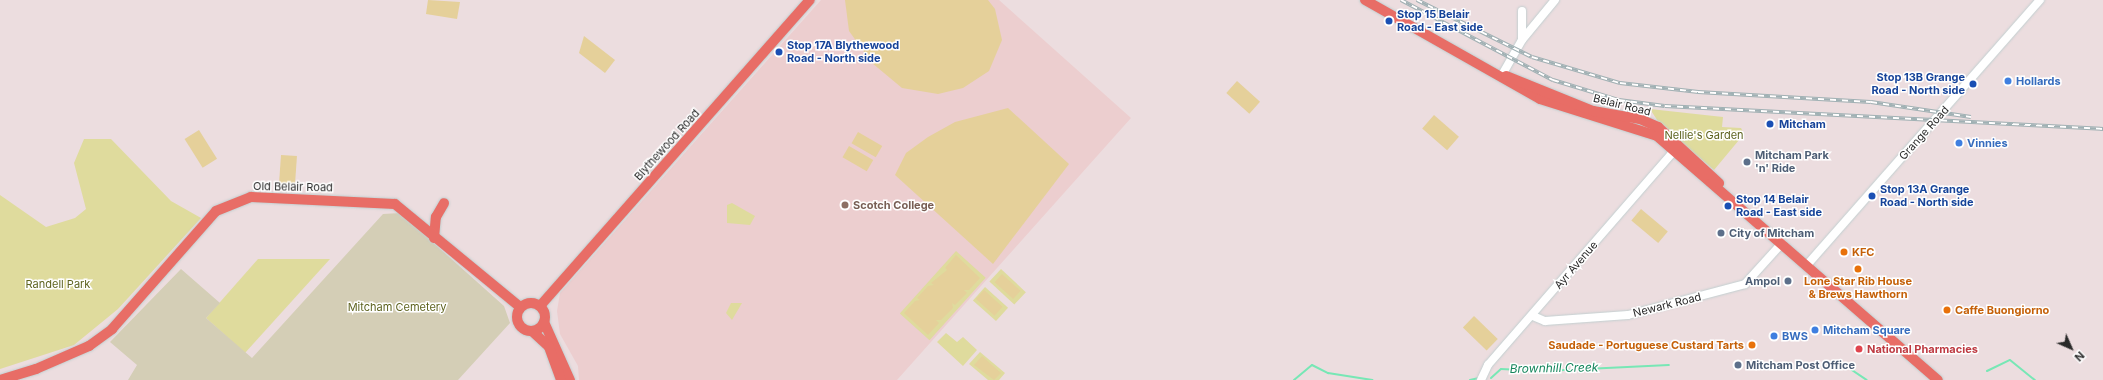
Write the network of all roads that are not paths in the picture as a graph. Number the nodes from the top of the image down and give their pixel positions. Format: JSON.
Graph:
{"nodes":[{"id":1,"x":810,"y":0,"type":"edge"},
{"id":2,"x":1365,"y":0,"type":"edge"},
{"id":3,"x":1555,"y":0,"type":"edge"},
{"id":4,"x":2040,"y":0,"type":"edge"},
{"id":5,"x":1522,"y":11,"type":"dead end"},
{"id":6,"x":1522,"y":40,"type":"junction"},
{"id":7,"x":1502,"y":75,"type":"junction"},
{"id":8,"x":1674,"y":151,"type":"junction"},
{"id":9,"x":1736,"y":202,"type":"junction"},
{"id":10,"x":444,"y":203,"type":"dead end"},
{"id":11,"x":434,"y":238,"type":"junction"},
{"id":12,"x":1782,"y":243,"type":"junction"},
{"id":13,"x":1807,"y":265,"type":"junction"},
{"id":14,"x":540,"y":306,"type":"junction"},
{"id":15,"x":520,"y":307,"type":"junction"},
{"id":16,"x":1533,"y":316,"type":"junction"},
{"id":17,"x":544,"y":322,"type":"junction"},
{"id":18,"x":532,"y":331,"type":"junction"},
{"id":19,"x":0,"y":380,"type":"edge"},
{"id":20,"x":561,"y":380,"type":"edge"},
{"id":21,"x":570,"y":380,"type":"edge"},
{"id":22,"x":1481,"y":380,"type":"edge"},
{"id":23,"x":1938,"y":380,"type":"edge"}],
"edges":[{"from":1,"to":14,"type":"main road","name":"Blythewood Road"},
{"from":2,"to":7,"type":"main road","name":"Belair Road"},
{"from":3,"to":6,"type":"street"},
{"from":4,"to":13,"type":"street","name":"Grange Road"},
{"from":5,"to":6,"type":"street"},
{"from":6,"to":7,"type":"street"},
{"from":7,"to":8,"type":"main road","name":"Belair Road"},
{"from":7,"to":9,"type":"main road","name":"Belair Road"},
{"from":8,"to":9,"type":"main road","name":"Belair Road"},
{"from":8,"to":16,"type":"street","name":"Ayr Avenue"},
{"from":9,"to":12,"type":"main road","name":"Belair Road"},
{"from":10,"to":11,"type":"main road"},
{"from":11,"to":15,"type":"main road","name":"Old Belair Road"},
{"from":11,"to":19,"type":"main road","name":"Old Belair Road"},
{"from":12,"to":13,"type":"main road","name":"Belair Road"},
{"from":12,"to":16,"type":"street","name":"Newark Road"},
{"from":13,"to":23,"type":"main road","name":"Belair Road"},
{"from":14,"to":15,"type":"main road"},
{"from":14,"to":17,"type":"main road"},
{"from":15,"to":18,"type":"main road"},
{"from":16,"to":22,"type":"street","name":"Ayr Avenue"},
{"from":17,"to":18,"type":"main road"},
{"from":17,"to":21,"type":"main road"},
{"from":18,"to":20,"type":"main road"}]}
